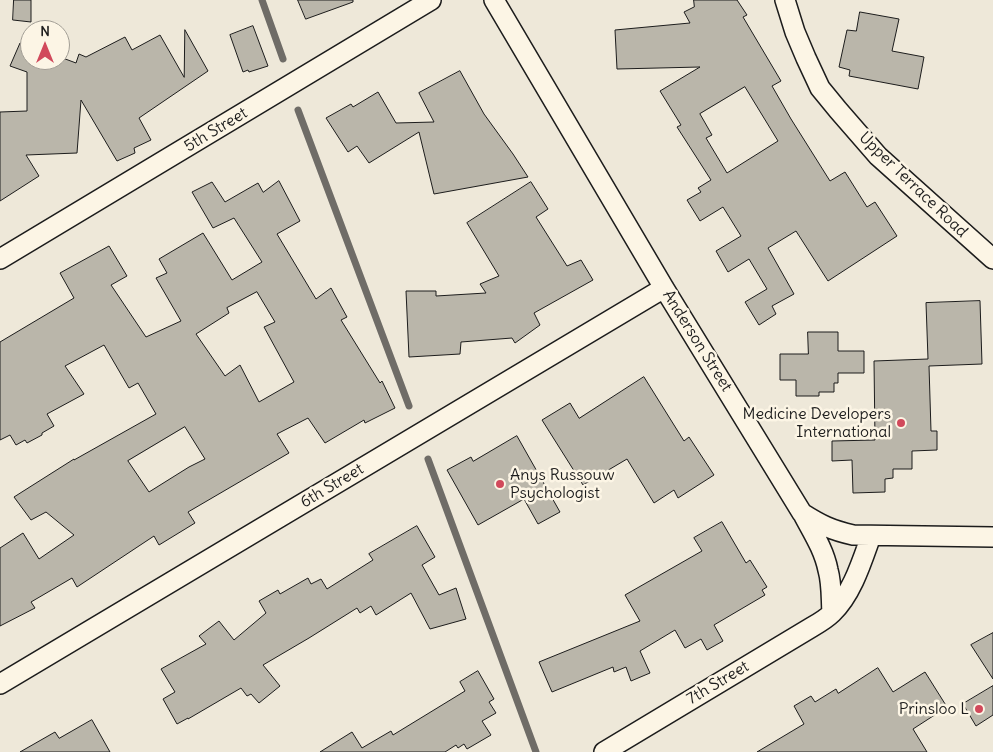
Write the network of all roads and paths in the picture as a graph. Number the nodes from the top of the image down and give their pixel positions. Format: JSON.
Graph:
{"nodes":[{"id":1,"x":431,"y":0,"type":"edge"},
{"id":2,"x":494,"y":0,"type":"edge"},
{"id":3,"x":785,"y":0,"type":"edge"},
{"id":4,"x":0,"y":260,"type":"edge"},
{"id":5,"x":993,"y":260,"type":"edge"},
{"id":6,"x":664,"y":288,"type":"junction"},
{"id":7,"x":802,"y":513,"type":"junction"},
{"id":8,"x":870,"y":536,"type":"junction"},
{"id":9,"x":993,"y":537,"type":"edge"},
{"id":10,"x":832,"y":613,"type":"junction"},
{"id":11,"x":0,"y":684,"type":"edge"},
{"id":12,"x":604,"y":752,"type":"edge"}],
"edges":[{"from":1,"to":4,"type":"street","name":"5th Street"},
{"from":2,"to":6,"type":"street","name":"Anderson Street"},
{"from":3,"to":5,"type":"street","name":"Upper Terrace Road"},
{"from":6,"to":7,"type":"street","name":"Anderson Street"},
{"from":6,"to":11,"type":"street","name":"6th Street"},
{"from":7,"to":8,"type":"street","name":"Anderson Street"},
{"from":7,"to":10,"type":"street"},
{"from":8,"to":9,"type":"street","name":"Anderson Street"},
{"from":8,"to":10,"type":"street","name":"7th Street"},
{"from":10,"to":12,"type":"street","name":"7th Street"}]}
